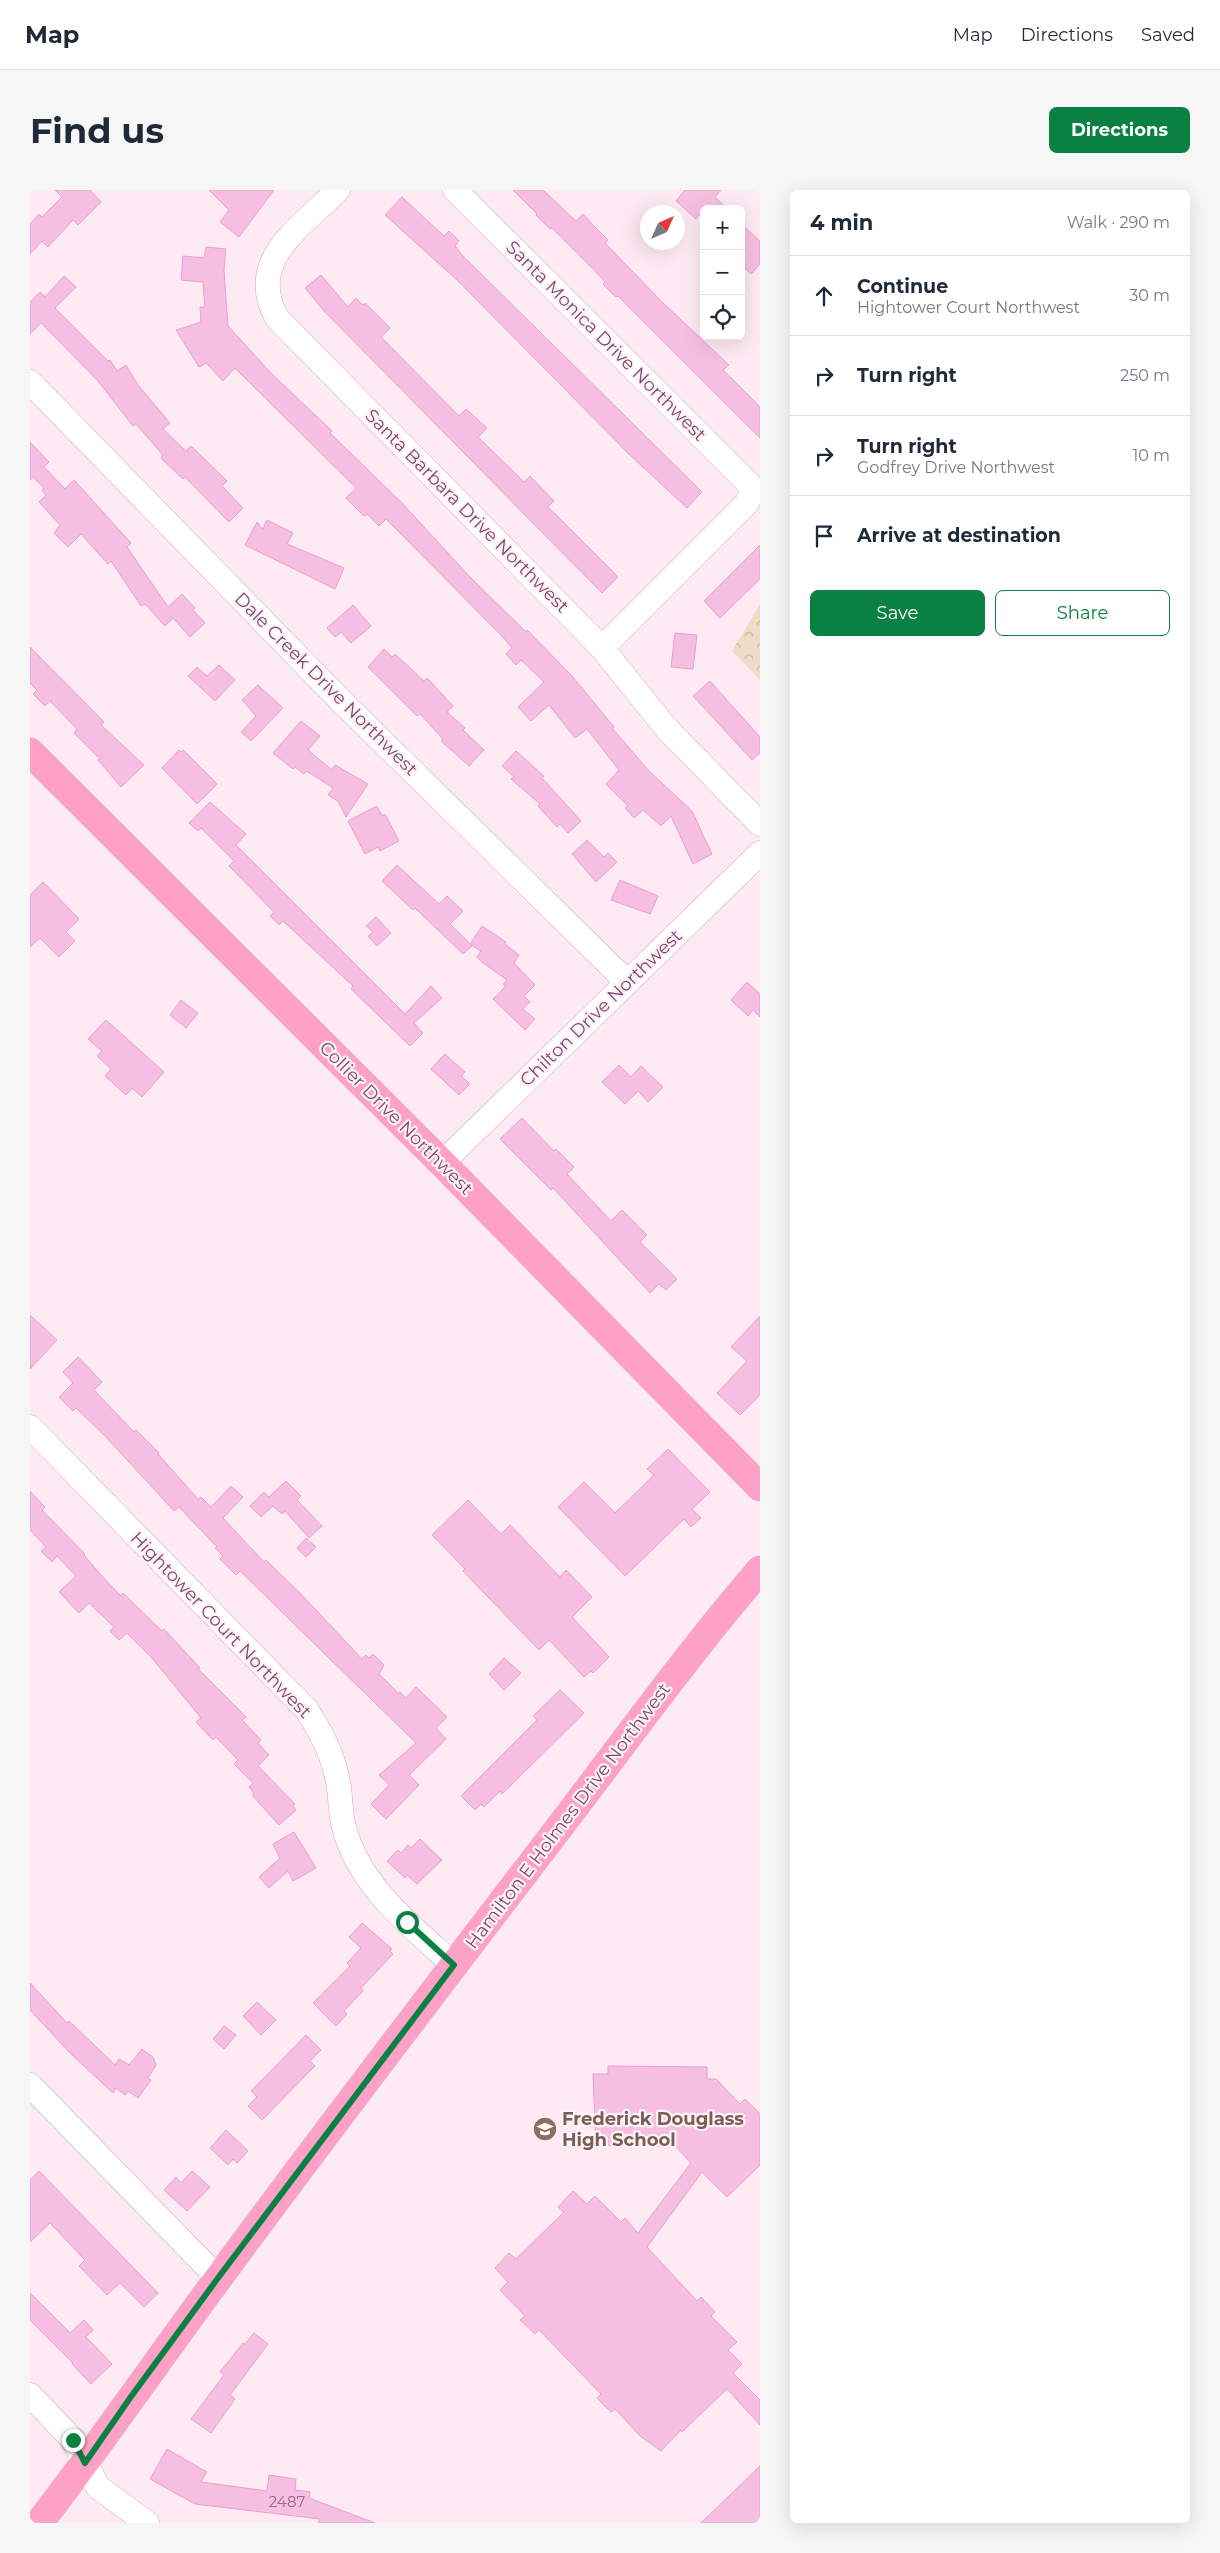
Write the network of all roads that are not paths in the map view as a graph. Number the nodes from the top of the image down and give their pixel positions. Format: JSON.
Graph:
{"nodes":[{"id":1,"x":338,"y":190,"type":"edge"},
{"id":2,"x":455,"y":190,"type":"edge"},
{"id":3,"x":30,"y":382,"type":"edge"},
{"id":4,"x":602,"y":648,"type":"junction"},
{"id":5,"x":30,"y":752,"type":"edge"},
{"id":6,"x":760,"y":824,"type":"edge"},
{"id":7,"x":760,"y":853,"type":"edge"},
{"id":8,"x":627,"y":982,"type":"junction"},
{"id":9,"x":442,"y":1163,"type":"junction"},
{"id":10,"x":30,"y":1428,"type":"edge"},
{"id":11,"x":758,"y":1487,"type":"edge"},
{"id":12,"x":760,"y":1568,"type":"edge"},
{"id":13,"x":454,"y":1965,"type":"junction"},
{"id":14,"x":30,"y":2085,"type":"edge"},
{"id":15,"x":218,"y":2278,"type":"junction"},
{"id":16,"x":30,"y":2395,"type":"edge"},
{"id":17,"x":85,"y":2463,"type":"junction"},
{"id":18,"x":39,"y":2523,"type":"edge"},
{"id":19,"x":147,"y":2523,"type":"edge"}],
"edges":[{"from":1,"to":4,"type":"street","name":"Santa Barbara Drive Northwest"},
{"from":2,"to":4,"type":"street","name":"Santa Monica Drive Northwest"},
{"from":3,"to":8,"type":"street","name":"Dale Creek Drive Northwest"},
{"from":4,"to":6,"type":"street","name":"Santa Barbara Drive Northwest"},
{"from":5,"to":9,"type":"main road","name":"Collier Drive Northwest"},
{"from":7,"to":8,"type":"street","name":"Chilton Drive Northwest"},
{"from":8,"to":9,"type":"street","name":"Chilton Drive Northwest"},
{"from":9,"to":11,"type":"main road","name":"Collier Drive Northwest"},
{"from":10,"to":13,"type":"street","name":"Hightower Court Northwest"},
{"from":12,"to":13,"type":"main road","name":"Hamilton E Holmes Drive Northwest"},
{"from":13,"to":15,"type":"main road","name":"Hamilton E Holmes Drive Northwest"},
{"from":14,"to":15,"type":"street"},
{"from":15,"to":17,"type":"main road","name":"Hamilton E Holmes Drive Northwest"},
{"from":16,"to":17,"type":"street"},
{"from":17,"to":18,"type":"main road","name":"Hamilton E Holmes Drive Northwest"},
{"from":17,"to":19,"type":"street"}]}
